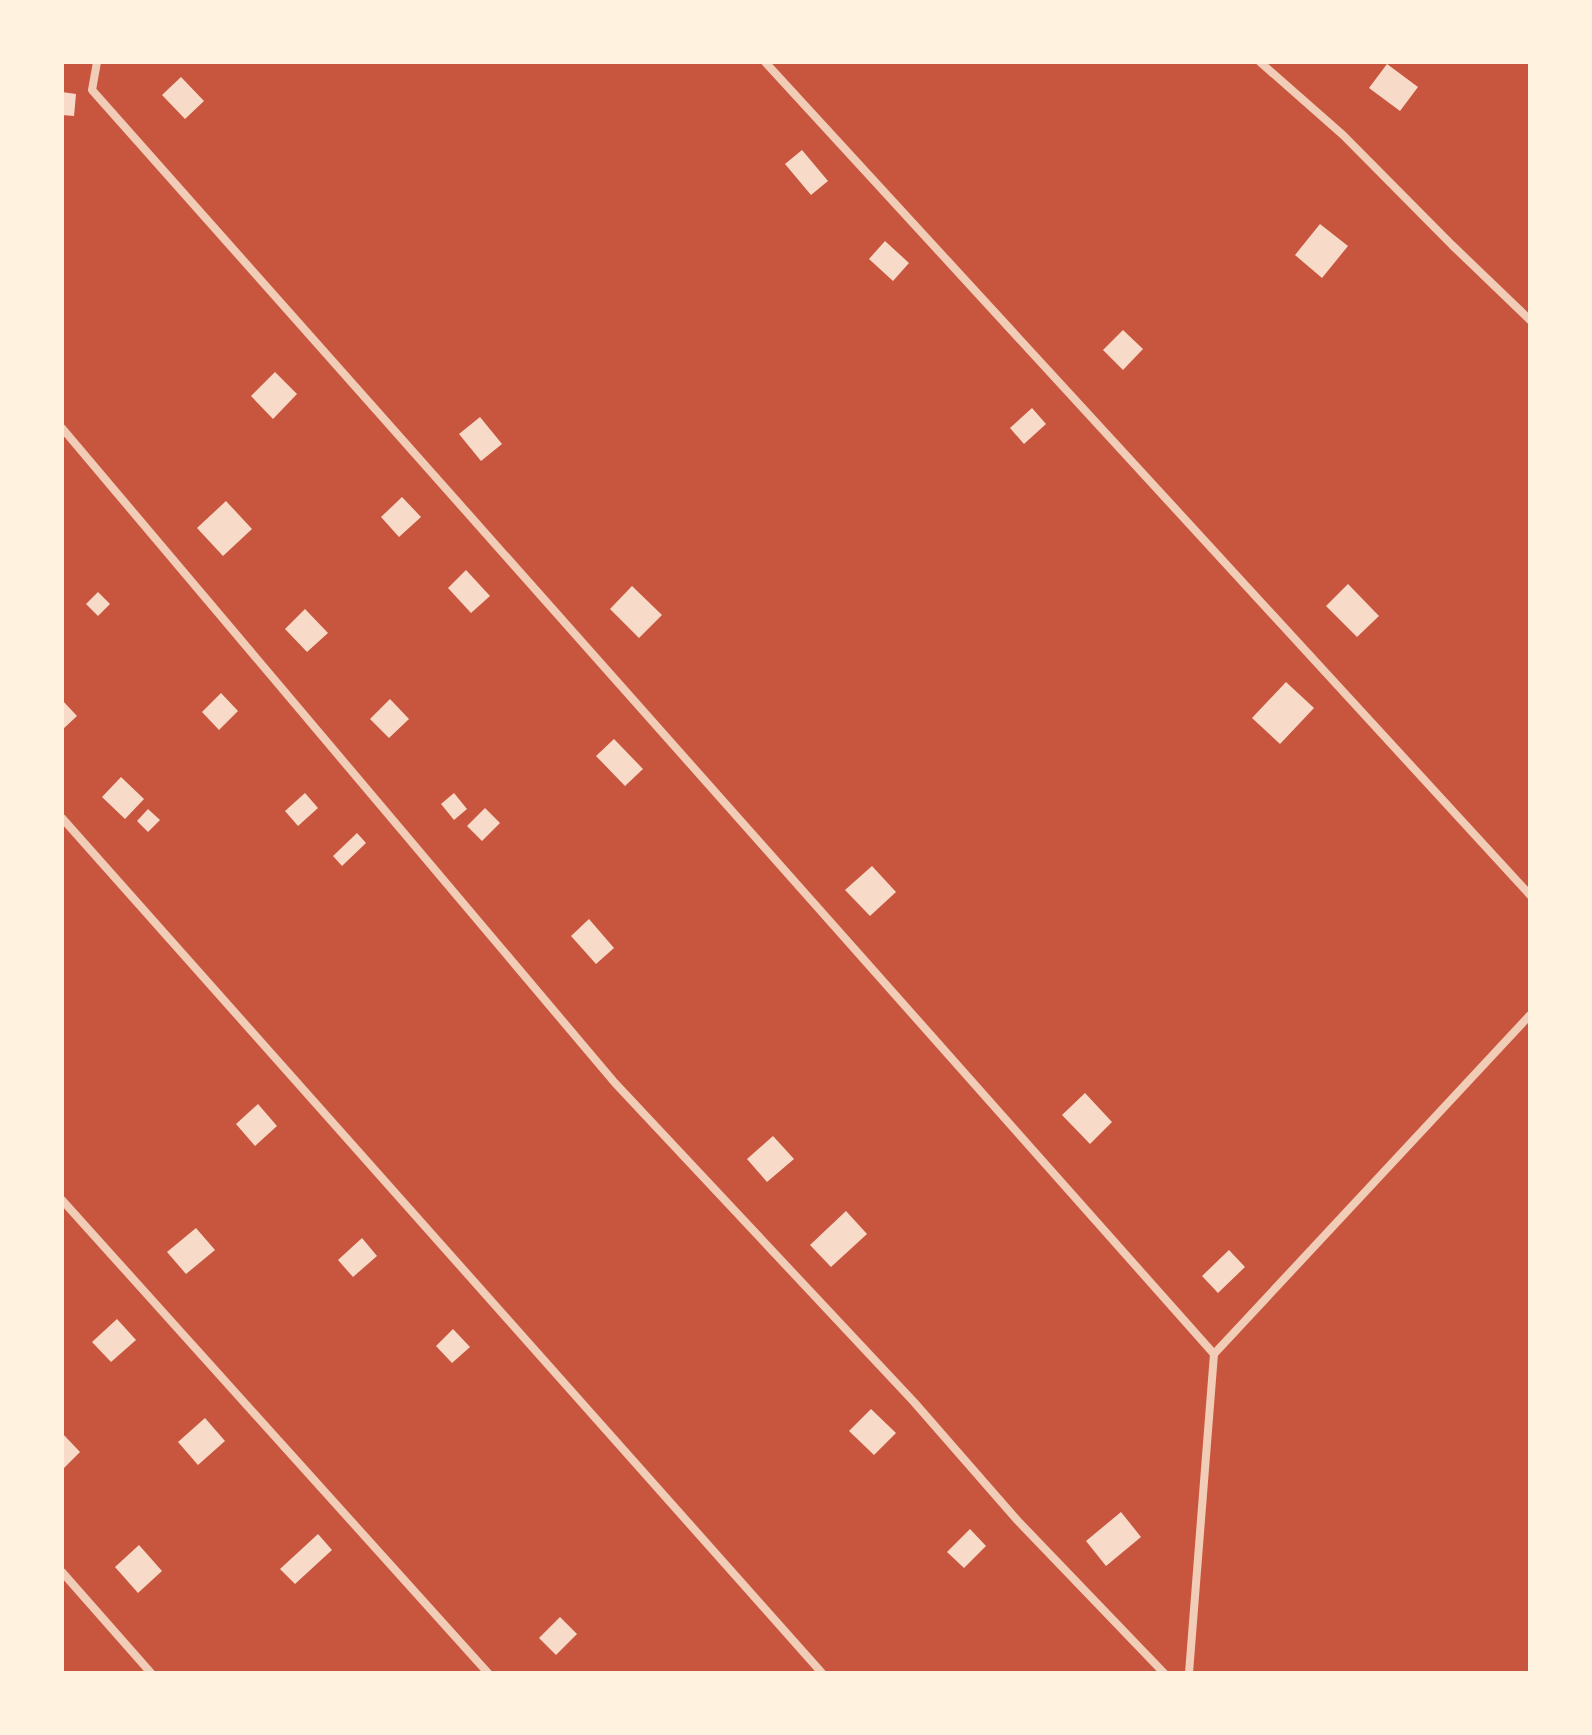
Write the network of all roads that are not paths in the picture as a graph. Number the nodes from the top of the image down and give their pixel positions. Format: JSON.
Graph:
{"nodes":[{"id":1,"x":97,"y":62,"type":"edge"},
{"id":2,"x":765,"y":62,"type":"edge"},
{"id":3,"x":1260,"y":62,"type":"edge"},
{"id":4,"x":1530,"y":320,"type":"edge"},
{"id":5,"x":62,"y":428,"type":"edge"},
{"id":6,"x":62,"y":818,"type":"edge"},
{"id":7,"x":1530,"y":895,"type":"edge"},
{"id":8,"x":1530,"y":1015,"type":"edge"},
{"id":9,"x":62,"y":1200,"type":"edge"},
{"id":10,"x":1214,"y":1354,"type":"junction"},
{"id":11,"x":62,"y":1572,"type":"edge"},
{"id":12,"x":151,"y":1673,"type":"edge"},
{"id":13,"x":488,"y":1673,"type":"edge"},
{"id":14,"x":822,"y":1673,"type":"edge"},
{"id":15,"x":1164,"y":1673,"type":"edge"},
{"id":16,"x":1189,"y":1673,"type":"edge"}],
"edges":[{"from":1,"to":10,"type":"street"},
{"from":2,"to":7,"type":"street"},
{"from":3,"to":4,"type":"street"},
{"from":5,"to":15,"type":"street"},
{"from":6,"to":14,"type":"street"},
{"from":8,"to":10,"type":"street"},
{"from":9,"to":13,"type":"street"},
{"from":10,"to":16,"type":"street"},
{"from":11,"to":12,"type":"street"}]}
